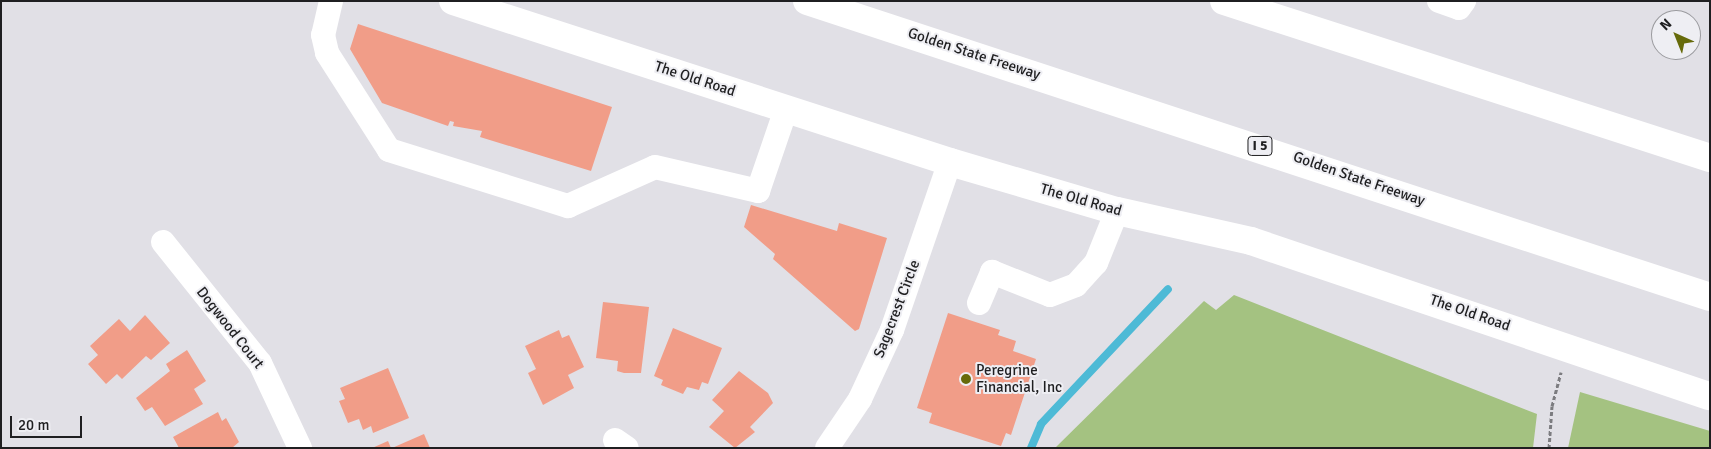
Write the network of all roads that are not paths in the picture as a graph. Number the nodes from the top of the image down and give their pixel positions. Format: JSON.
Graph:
{"nodes":[{"id":1,"x":331,"y":1,"type":"edge"},
{"id":2,"x":453,"y":1,"type":"edge"},
{"id":3,"x":807,"y":1,"type":"edge"},
{"id":4,"x":1224,"y":1,"type":"edge"},
{"id":5,"x":1439,"y":1,"type":"edge"},
{"id":6,"x":1464,"y":1,"type":"edge"},
{"id":7,"x":786,"y":109,"type":"junction"},
{"id":8,"x":1710,"y":158,"type":"edge"},
{"id":9,"x":950,"y":162,"type":"junction"},
{"id":10,"x":1117,"y":211,"type":"junction"},
{"id":11,"x":163,"y":242,"type":"dead end"},
{"id":12,"x":1710,"y":297,"type":"edge"},
{"id":13,"x":979,"y":303,"type":"dead end"},
{"id":14,"x":1710,"y":396,"type":"edge"},
{"id":15,"x":300,"y":448,"type":"edge"},
{"id":16,"x":827,"y":448,"type":"edge"}],
"edges":[{"from":1,"to":7,"type":"street"},
{"from":2,"to":7,"type":"main road","name":"The Old Road"},
{"from":3,"to":12,"type":"main road","name":"Golden State Freeway","number":"I 5"},
{"from":4,"to":8,"type":"main road"},
{"from":5,"to":6,"type":"street"},
{"from":7,"to":9,"type":"main road","name":"The Old Road"},
{"from":9,"to":10,"type":"main road","name":"The Old Road"},
{"from":9,"to":16,"type":"street","name":"Sagecrest Circle"},
{"from":10,"to":13,"type":"street"},
{"from":10,"to":14,"type":"main road","name":"The Old Road"},
{"from":11,"to":15,"type":"street","name":"Dogwood Court"}]}
